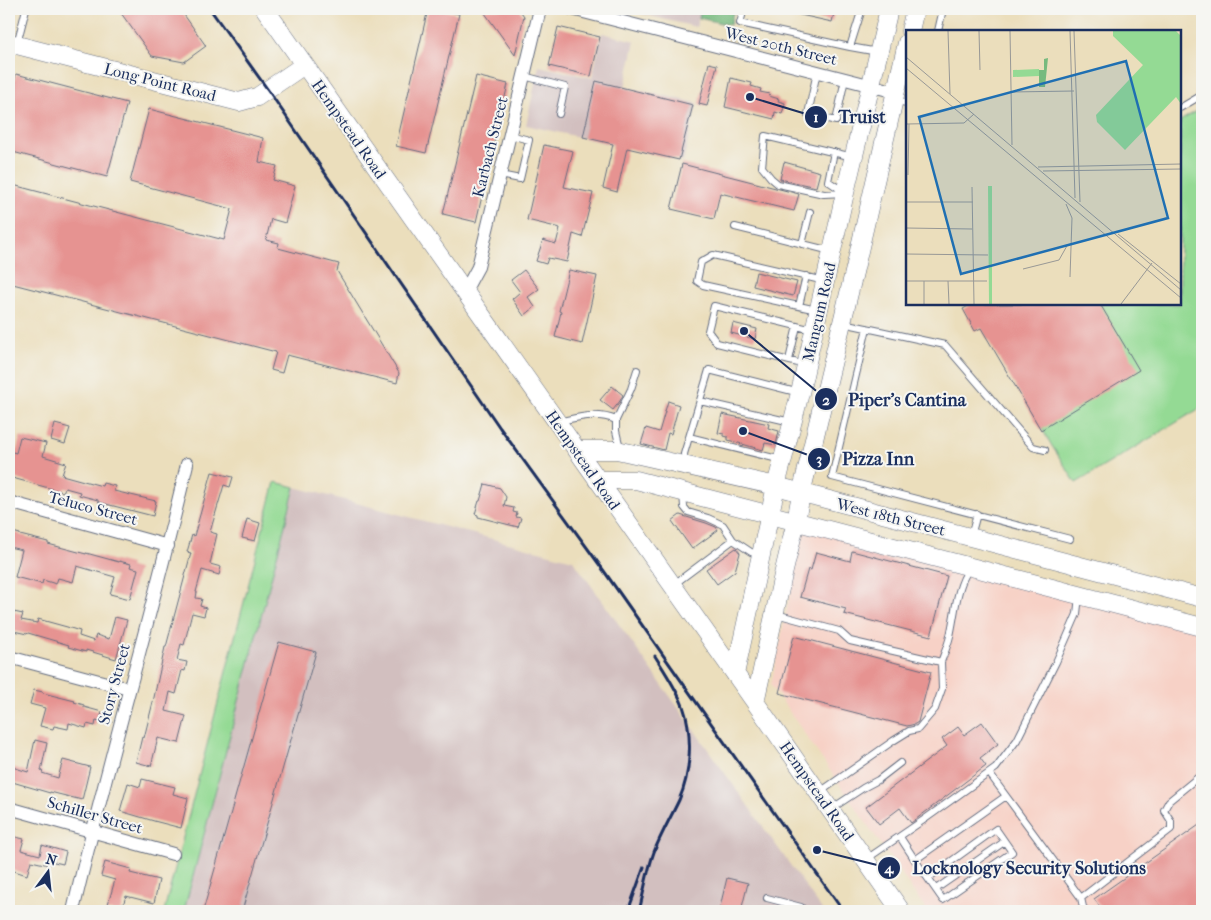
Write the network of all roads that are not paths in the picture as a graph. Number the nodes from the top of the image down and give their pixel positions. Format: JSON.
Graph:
{"nodes":[{"id":1,"x":26,"y":9,"type":"edge"},
{"id":2,"x":265,"y":9,"type":"edge"},
{"id":3,"x":540,"y":9,"type":"edge"},
{"id":4,"x":572,"y":9,"type":"edge"},
{"id":5,"x":744,"y":9,"type":"edge"},
{"id":6,"x":862,"y":9,"type":"edge"},
{"id":7,"x":889,"y":9,"type":"edge"},
{"id":8,"x":915,"y":9,"type":"edge"},
{"id":9,"x":943,"y":9,"type":"edge"},
{"id":10,"x":910,"y":30,"type":"edge"},
{"id":11,"x":938,"y":30,"type":"edge"},
{"id":12,"x":13,"y":44,"type":"edge"},
{"id":13,"x":850,"y":47,"type":"junction"},
{"id":14,"x":906,"y":50,"type":"edge"},
{"id":15,"x":879,"y":53,"type":"junction"},
{"id":16,"x":304,"y":65,"type":"junction"},
{"id":17,"x":817,"y":72,"type":"junction"},
{"id":18,"x":524,"y":76,"type":"junction"},
{"id":19,"x":845,"y":79,"type":"junction"},
{"id":20,"x":871,"y":86,"type":"junction"},
{"id":21,"x":1202,"y":95,"type":"edge"},
{"id":22,"x":899,"y":99,"type":"edge"},
{"id":23,"x":1181,"y":107,"type":"edge"},
{"id":24,"x":560,"y":114,"type":"dead end"},
{"id":25,"x":510,"y":135,"type":"junction"},
{"id":26,"x":834,"y":152,"type":"junction"},
{"id":27,"x":854,"y":157,"type":"junction"},
{"id":28,"x":500,"y":175,"type":"junction"},
{"id":29,"x":845,"y":193,"type":"junction"},
{"id":30,"x":810,"y":212,"type":"dead end"},
{"id":31,"x":734,"y":227,"type":"dead end"},
{"id":32,"x":802,"y":244,"type":"junction"},
{"id":33,"x":833,"y":252,"type":"junction"},
{"id":34,"x":806,"y":276,"type":"junction"},
{"id":35,"x":826,"y":281,"type":"junction"},
{"id":36,"x":465,"y":290,"type":"junction"},
{"id":37,"x":799,"y":306,"type":"junction"},
{"id":38,"x":817,"y":321,"type":"junction"},
{"id":39,"x":841,"y":325,"type":"junction"},
{"id":40,"x":797,"y":326,"type":"junction"},
{"id":41,"x":867,"y":328,"type":"junction"},
{"id":42,"x":789,"y":360,"type":"junction"},
{"id":43,"x":807,"y":365,"type":"junction"},
{"id":44,"x":637,"y":370,"type":"dead end"},
{"id":45,"x":800,"y":393,"type":"junction"},
{"id":46,"x":700,"y":401,"type":"junction"},
{"id":47,"x":616,"y":420,"type":"junction"},
{"id":48,"x":557,"y":422,"type":"junction"},
{"id":49,"x":792,"y":423,"type":"junction"},
{"id":50,"x":689,"y":438,"type":"junction"},
{"id":51,"x":577,"y":450,"type":"junction"},
{"id":52,"x":1045,"y":450,"type":"dead end"},
{"id":53,"x":621,"y":451,"type":"junction"},
{"id":54,"x":783,"y":460,"type":"junction"},
{"id":55,"x":187,"y":464,"type":"dead end"},
{"id":56,"x":686,"y":466,"type":"junction"},
{"id":57,"x":598,"y":480,"type":"junction"},
{"id":58,"x":776,"y":486,"type":"junction"},
{"id":59,"x":683,"y":492,"type":"junction"},
{"id":60,"x":800,"y":494,"type":"junction"},
{"id":61,"x":9,"y":502,"type":"edge"},
{"id":62,"x":770,"y":514,"type":"junction"},
{"id":63,"x":977,"y":514,"type":"junction"},
{"id":64,"x":796,"y":521,"type":"junction"},
{"id":65,"x":974,"y":538,"type":"junction"},
{"id":66,"x":1070,"y":538,"type":"dead end"},
{"id":67,"x":733,"y":540,"type":"junction"},
{"id":68,"x":168,"y":546,"type":"junction"},
{"id":69,"x":761,"y":554,"type":"junction"},
{"id":70,"x":971,"y":566,"type":"junction"},
{"id":71,"x":1085,"y":567,"type":"junction"},
{"id":72,"x":672,"y":586,"type":"junction"},
{"id":73,"x":1079,"y":595,"type":"junction"},
{"id":74,"x":1202,"y":598,"type":"edge"},
{"id":75,"x":774,"y":613,"type":"junction"},
{"id":76,"x":1202,"y":627,"type":"edge"},
{"id":77,"x":9,"y":657,"type":"edge"},
{"id":78,"x":941,"y":662,"type":"junction"},
{"id":79,"x":735,"y":674,"type":"junction"},
{"id":80,"x":129,"y":690,"type":"junction"},
{"id":81,"x":755,"y":702,"type":"junction"},
{"id":82,"x":900,"y":763,"type":"dead end"},
{"id":83,"x":989,"y":773,"type":"junction"},
{"id":84,"x":1202,"y":774,"type":"edge"},
{"id":85,"x":819,"y":793,"type":"junction"},
{"id":86,"x":1006,"y":796,"type":"junction"},
{"id":87,"x":9,"y":808,"type":"edge"},
{"id":88,"x":830,"y":809,"type":"junction"},
{"id":89,"x":92,"y":831,"type":"junction"},
{"id":90,"x":900,"y":836,"type":"junction"},
{"id":91,"x":1004,"y":842,"type":"junction"},
{"id":92,"x":173,"y":854,"type":"dead end"},
{"id":93,"x":865,"y":860,"type":"junction"},
{"id":94,"x":915,"y":860,"type":"junction"},
{"id":95,"x":928,"y":878,"type":"junction"},
{"id":96,"x":936,"y":889,"type":"junction"},
{"id":97,"x":768,"y":898,"type":"dead end"},
{"id":98,"x":1081,"y":898,"type":"junction"},
{"id":99,"x":73,"y":911,"type":"edge"},
{"id":100,"x":804,"y":911,"type":"edge"},
{"id":101,"x":901,"y":911,"type":"edge"},
{"id":102,"x":1086,"y":911,"type":"edge"}],
"edges":[{"from":1,"to":12,"type":"lane"},
{"from":2,"to":16,"type":"main road","name":"Hempstead Road"},
{"from":3,"to":18,"type":"street","name":"Karbach Street"},
{"from":4,"to":17,"type":"street","name":"West 20th Street"},
{"from":5,"to":13,"type":"lane"},
{"from":6,"to":13,"type":"lane"},
{"from":7,"to":15,"type":"main road","name":"Mangum Road"},
{"from":8,"to":10,"type":"main road"},
{"from":9,"to":11,"type":"lane"},
{"from":12,"to":16,"type":"main road","name":"Long Point Road"},
{"from":13,"to":15,"type":"lane"},
{"from":14,"to":22,"type":"main road","name":"Mangum Road"},
{"from":15,"to":20,"type":"main road","name":"Mangum Road"},
{"from":16,"to":36,"type":"main road","name":"Hempstead Road"},
{"from":17,"to":19,"type":"street","name":"West 20th Street"},
{"from":17,"to":19,"type":"lane"},
{"from":18,"to":24,"type":"lane"},
{"from":18,"to":25,"type":"street","name":"Karbach Street"},
{"from":19,"to":20,"type":"street","name":"West 20th Street"},
{"from":20,"to":22,"type":"street","name":"West 20th Street"},
{"from":20,"to":27,"type":"main road","name":"Mangum Road"},
{"from":21,"to":23,"type":"lane"},
{"from":22,"to":39,"type":"main road","name":"Mangum Road"},
{"from":25,"to":28,"type":"street","name":"Karbach Street"},
{"from":25,"to":28,"type":"lane"},
{"from":26,"to":27,"type":"lane"},
{"from":26,"to":29,"type":"lane"},
{"from":26,"to":29,"type":"lane"},
{"from":27,"to":29,"type":"main road","name":"Mangum Road"},
{"from":28,"to":36,"type":"street","name":"Karbach Street"},
{"from":29,"to":33,"type":"main road","name":"Mangum Road"},
{"from":30,"to":32,"type":"lane"},
{"from":31,"to":32,"type":"lane"},
{"from":32,"to":33,"type":"lane"},
{"from":33,"to":35,"type":"main road","name":"Mangum Road"},
{"from":34,"to":35,"type":"lane"},
{"from":34,"to":37,"type":"lane"},
{"from":34,"to":37,"type":"lane"},
{"from":35,"to":38,"type":"main road","name":"Mangum Road"},
{"from":36,"to":48,"type":"main road","name":"Hempstead Road"},
{"from":37,"to":38,"type":"lane"},
{"from":38,"to":39,"type":"main road"},
{"from":38,"to":40,"type":"lane"},
{"from":38,"to":43,"type":"main road","name":"Mangum Road"},
{"from":39,"to":41,"type":"lane"},
{"from":39,"to":60,"type":"main road","name":"Mangum Road"},
{"from":40,"to":42,"type":"lane"},
{"from":40,"to":42,"type":"lane"},
{"from":41,"to":52,"type":"lane"},
{"from":41,"to":63,"type":"lane"},
{"from":42,"to":43,"type":"lane"},
{"from":43,"to":45,"type":"main road","name":"Mangum Road"},
{"from":44,"to":47,"type":"lane"},
{"from":45,"to":46,"type":"lane"},
{"from":45,"to":49,"type":"main road","name":"Mangum Road"},
{"from":46,"to":49,"type":"lane"},
{"from":46,"to":50,"type":"lane"},
{"from":47,"to":48,"type":"lane"},
{"from":47,"to":53,"type":"lane"},
{"from":48,"to":51,"type":"main road","name":"Hempstead Road"},
{"from":49,"to":54,"type":"main road","name":"Mangum Road"},
{"from":50,"to":54,"type":"lane"},
{"from":50,"to":56,"type":"lane"},
{"from":51,"to":53,"type":"main road","name":"West 18th Street"},
{"from":51,"to":57,"type":"main road","name":"Hempstead Road"},
{"from":53,"to":56,"type":"main road","name":"West 18th Street"},
{"from":54,"to":58,"type":"main road","name":"Mangum Road"},
{"from":55,"to":68,"type":"street","name":"Story Street"},
{"from":56,"to":58,"type":"main road","name":"West 18th Street"},
{"from":56,"to":59,"type":"main road"},
{"from":57,"to":59,"type":"main road","name":"West 18th Street"},
{"from":57,"to":72,"type":"main road","name":"Hempstead Road"},
{"from":58,"to":60,"type":"main road","name":"West 18th Street"},
{"from":58,"to":62,"type":"main road","name":"Mangum Road"},
{"from":59,"to":62,"type":"main road","name":"West 18th Street"},
{"from":59,"to":67,"type":"lane"},
{"from":60,"to":64,"type":"main road","name":"Mangum Road"},
{"from":60,"to":65,"type":"main road","name":"West 18th Street"},
{"from":61,"to":68,"type":"street","name":"Teluco Street"},
{"from":62,"to":64,"type":"main road","name":"West 18th Street"},
{"from":62,"to":69,"type":"main road","name":"Mangum Road"},
{"from":63,"to":65,"type":"lane"},
{"from":63,"to":66,"type":"lane"},
{"from":64,"to":70,"type":"main road","name":"West 18th Street"},
{"from":64,"to":75,"type":"main road","name":"Mangum Road"},
{"from":65,"to":70,"type":"main road"},
{"from":65,"to":71,"type":"main road","name":"West 18th Street"},
{"from":67,"to":69,"type":"lane"},
{"from":67,"to":72,"type":"lane"},
{"from":68,"to":80,"type":"street","name":"Story Street"},
{"from":69,"to":79,"type":"main road","name":"Mangum Road"},
{"from":70,"to":73,"type":"main road","name":"West 18th Street"},
{"from":70,"to":78,"type":"lane"},
{"from":71,"to":73,"type":"main road"},
{"from":71,"to":74,"type":"main road","name":"West 18th Street"},
{"from":72,"to":79,"type":"main road","name":"Hempstead Road"},
{"from":73,"to":76,"type":"main road","name":"West 18th Street"},
{"from":73,"to":83,"type":"lane"},
{"from":75,"to":78,"type":"lane"},
{"from":75,"to":81,"type":"main road","name":"Mangum Road"},
{"from":77,"to":80,"type":"street"},
{"from":78,"to":85,"type":"lane"},
{"from":79,"to":81,"type":"main road","name":"Hempstead Road"},
{"from":80,"to":89,"type":"street","name":"Story Street"},
{"from":81,"to":85,"type":"main road","name":"Hempstead Road"},
{"from":82,"to":88,"type":"lane"},
{"from":83,"to":86,"type":"lane"},
{"from":83,"to":90,"type":"lane"},
{"from":84,"to":98,"type":"lane"},
{"from":85,"to":88,"type":"main road","name":"Hempstead Road"},
{"from":86,"to":94,"type":"lane"},
{"from":86,"to":98,"type":"lane"},
{"from":87,"to":89,"type":"street","name":"Schiller Street"},
{"from":88,"to":93,"type":"main road","name":"Hempstead Road"},
{"from":89,"to":92,"type":"street","name":"Schiller Street"},
{"from":89,"to":99,"type":"street","name":"Story Street"},
{"from":90,"to":93,"type":"lane"},
{"from":90,"to":94,"type":"lane"},
{"from":91,"to":95,"type":"lane"},
{"from":91,"to":96,"type":"lane"},
{"from":91,"to":96,"type":"lane"},
{"from":93,"to":101,"type":"main road","name":"Hempstead Road"},
{"from":94,"to":95,"type":"lane"},
{"from":95,"to":96,"type":"lane"},
{"from":97,"to":100,"type":"lane"},
{"from":98,"to":102,"type":"lane"}]}
